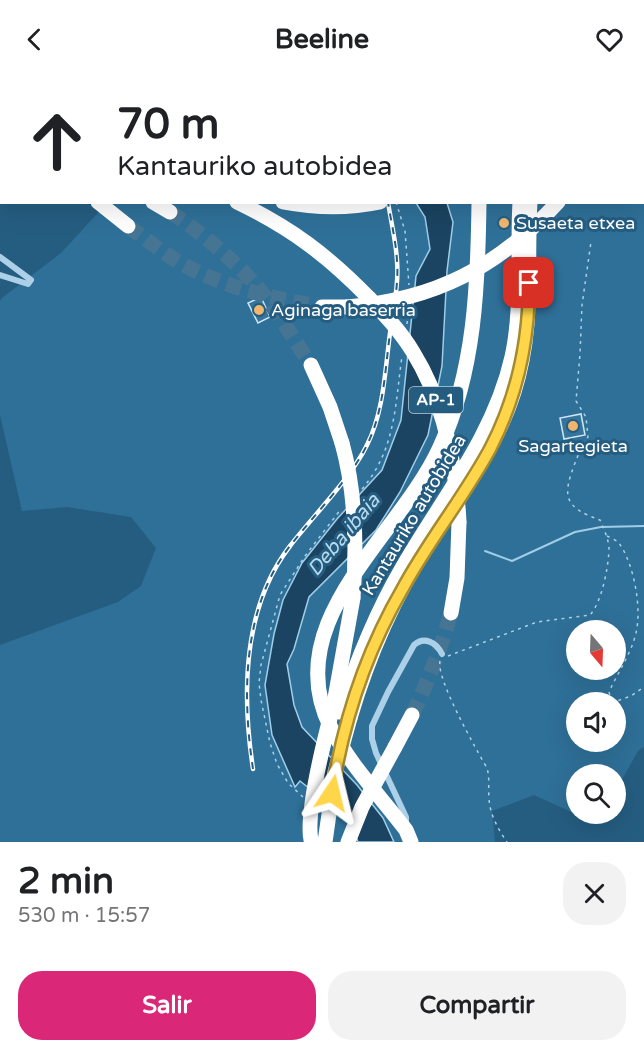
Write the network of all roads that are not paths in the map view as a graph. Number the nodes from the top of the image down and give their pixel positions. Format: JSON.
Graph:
{"nodes":[{"id":1,"x":101,"y":204,"type":"edge"},
{"id":2,"x":156,"y":204,"type":"edge"},
{"id":3,"x":241,"y":204,"type":"edge"},
{"id":4,"x":302,"y":204,"type":"edge"},
{"id":5,"x":364,"y":204,"type":"edge"},
{"id":6,"x":478,"y":204,"type":"edge"},
{"id":7,"x":519,"y":204,"type":"edge"},
{"id":8,"x":530,"y":204,"type":"edge"},
{"id":9,"x":556,"y":204,"type":"edge"},
{"id":10,"x":170,"y":212,"type":"tunnel mouth"},
{"id":11,"x":128,"y":225,"type":"tunnel mouth"},
{"id":12,"x":0,"y":257,"type":"edge"},
{"id":13,"x":0,"y":275,"type":"edge"},
{"id":14,"x":322,"y":307,"type":"tunnel mouth"},
{"id":15,"x":310,"y":365,"type":"tunnel mouth"},
{"id":16,"x":451,"y":613,"type":"tunnel mouth"},
{"id":17,"x":441,"y":656,"type":"road end"},
{"id":18,"x":341,"y":711,"type":"junction"},
{"id":19,"x":412,"y":715,"type":"tunnel mouth"},
{"id":20,"x":408,"y":836,"type":"edge"},
{"id":21,"x":316,"y":841,"type":"edge"},
{"id":22,"x":348,"y":842,"type":"edge"}],
"edges":[{"from":1,"to":11,"type":"highway"},
{"from":2,"to":10,"type":"highway"},
{"from":3,"to":16,"type":"highway","number":"AP-1","bridge":true},
{"from":4,"to":5,"type":"highway"},
{"from":6,"to":20,"type":"highway"},
{"from":7,"to":18,"type":"highway","name":"Kantauriko autobidea"},
{"from":8,"to":18,"type":"highway","name":"Kantauriko autobidea"},
{"from":9,"to":14,"type":"highway","bridge":true},
{"from":12,"to":13,"type":"street"},
{"from":15,"to":18,"type":"highway","bridge":true},
{"from":17,"to":20,"type":"street"},
{"from":18,"to":21,"type":"highway","bridge":true},
{"from":18,"to":21,"type":"highway","bridge":true},
{"from":19,"to":22,"type":"highway","bridge":true}]}
